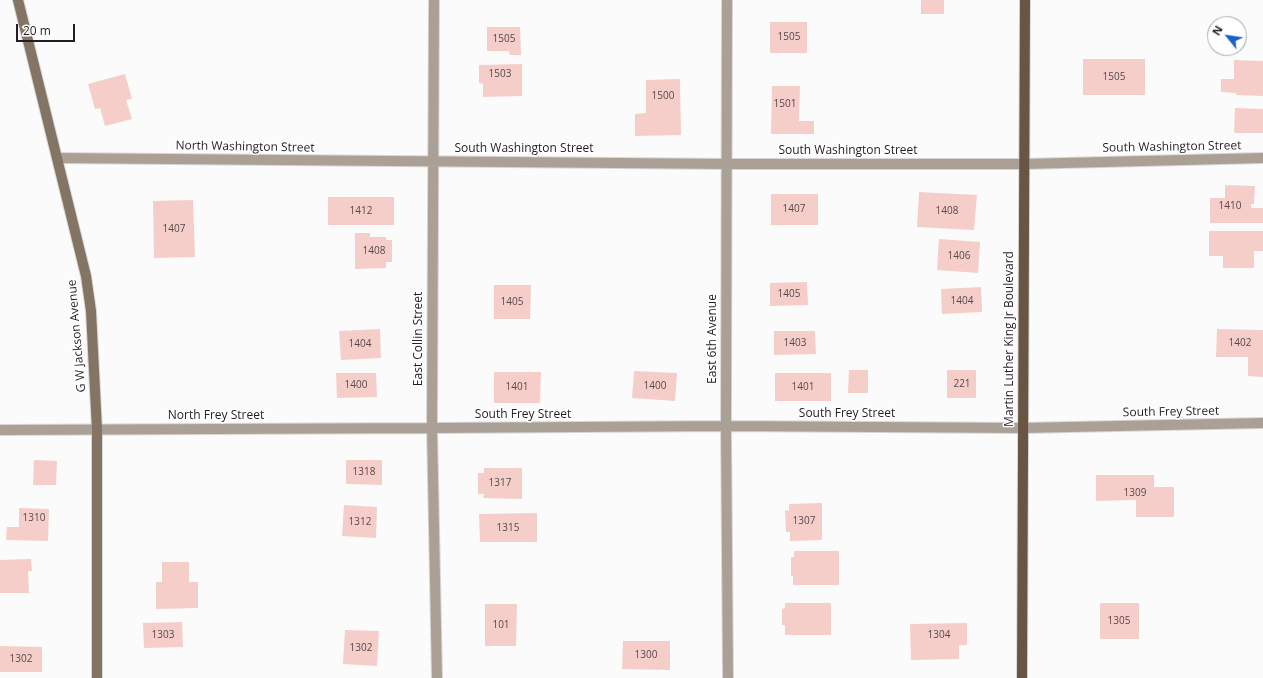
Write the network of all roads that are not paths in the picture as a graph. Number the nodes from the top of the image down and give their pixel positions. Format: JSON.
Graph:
{"nodes":[{"id":1,"x":18,"y":0,"type":"edge"},
{"id":2,"x":434,"y":0,"type":"edge"},
{"id":3,"x":727,"y":0,"type":"edge"},
{"id":4,"x":1024,"y":0,"type":"edge"},
{"id":5,"x":57,"y":158,"type":"junction"},
{"id":6,"x":1263,"y":158,"type":"edge"},
{"id":7,"x":433,"y":162,"type":"junction"},
{"id":8,"x":727,"y":164,"type":"junction"},
{"id":9,"x":1024,"y":164,"type":"junction"},
{"id":10,"x":1263,"y":423,"type":"edge"},
{"id":11,"x":726,"y":426,"type":"junction"},
{"id":12,"x":432,"y":428,"type":"junction"},
{"id":13,"x":1022,"y":428,"type":"junction"},
{"id":14,"x":0,"y":430,"type":"edge"},
{"id":15,"x":97,"y":430,"type":"junction"},
{"id":16,"x":97,"y":678,"type":"edge"},
{"id":17,"x":437,"y":678,"type":"edge"},
{"id":18,"x":728,"y":678,"type":"edge"},
{"id":19,"x":1022,"y":678,"type":"edge"}],
"edges":[{"from":1,"to":5,"type":"street","name":"G W Jackson Avenue"},
{"from":2,"to":7,"type":"street","name":"East Collin Street"},
{"from":3,"to":8,"type":"street","name":"East 6th Avenue"},
{"from":4,"to":9,"type":"main road","name":"Martin Luther King Jr Boulevard"},
{"from":5,"to":7,"type":"street","name":"North Washington Street"},
{"from":5,"to":15,"type":"street","name":"G W Jackson Avenue"},
{"from":6,"to":9,"type":"street","name":"South Washington Street"},
{"from":7,"to":8,"type":"street","name":"South Washington Street"},
{"from":7,"to":12,"type":"street","name":"East Collin Street"},
{"from":8,"to":9,"type":"street","name":"South Washington Street"},
{"from":8,"to":11,"type":"street","name":"East 6th Avenue"},
{"from":9,"to":13,"type":"main road","name":"Martin Luther King Jr Boulevard"},
{"from":10,"to":13,"type":"street","name":"South Frey Street"},
{"from":11,"to":12,"type":"street","name":"South Frey Street"},
{"from":11,"to":13,"type":"street","name":"South Frey Street"},
{"from":11,"to":18,"type":"street","name":"East 6th Avenue"},
{"from":12,"to":15,"type":"street","name":"North Frey Street"},
{"from":12,"to":17,"type":"street","name":"East Collin Street"},
{"from":13,"to":19,"type":"main road","name":"Martin Luther King Jr Boulevard"},
{"from":14,"to":15,"type":"street","name":"North Frey Street"},
{"from":15,"to":16,"type":"street","name":"G W Jackson Avenue"}]}
